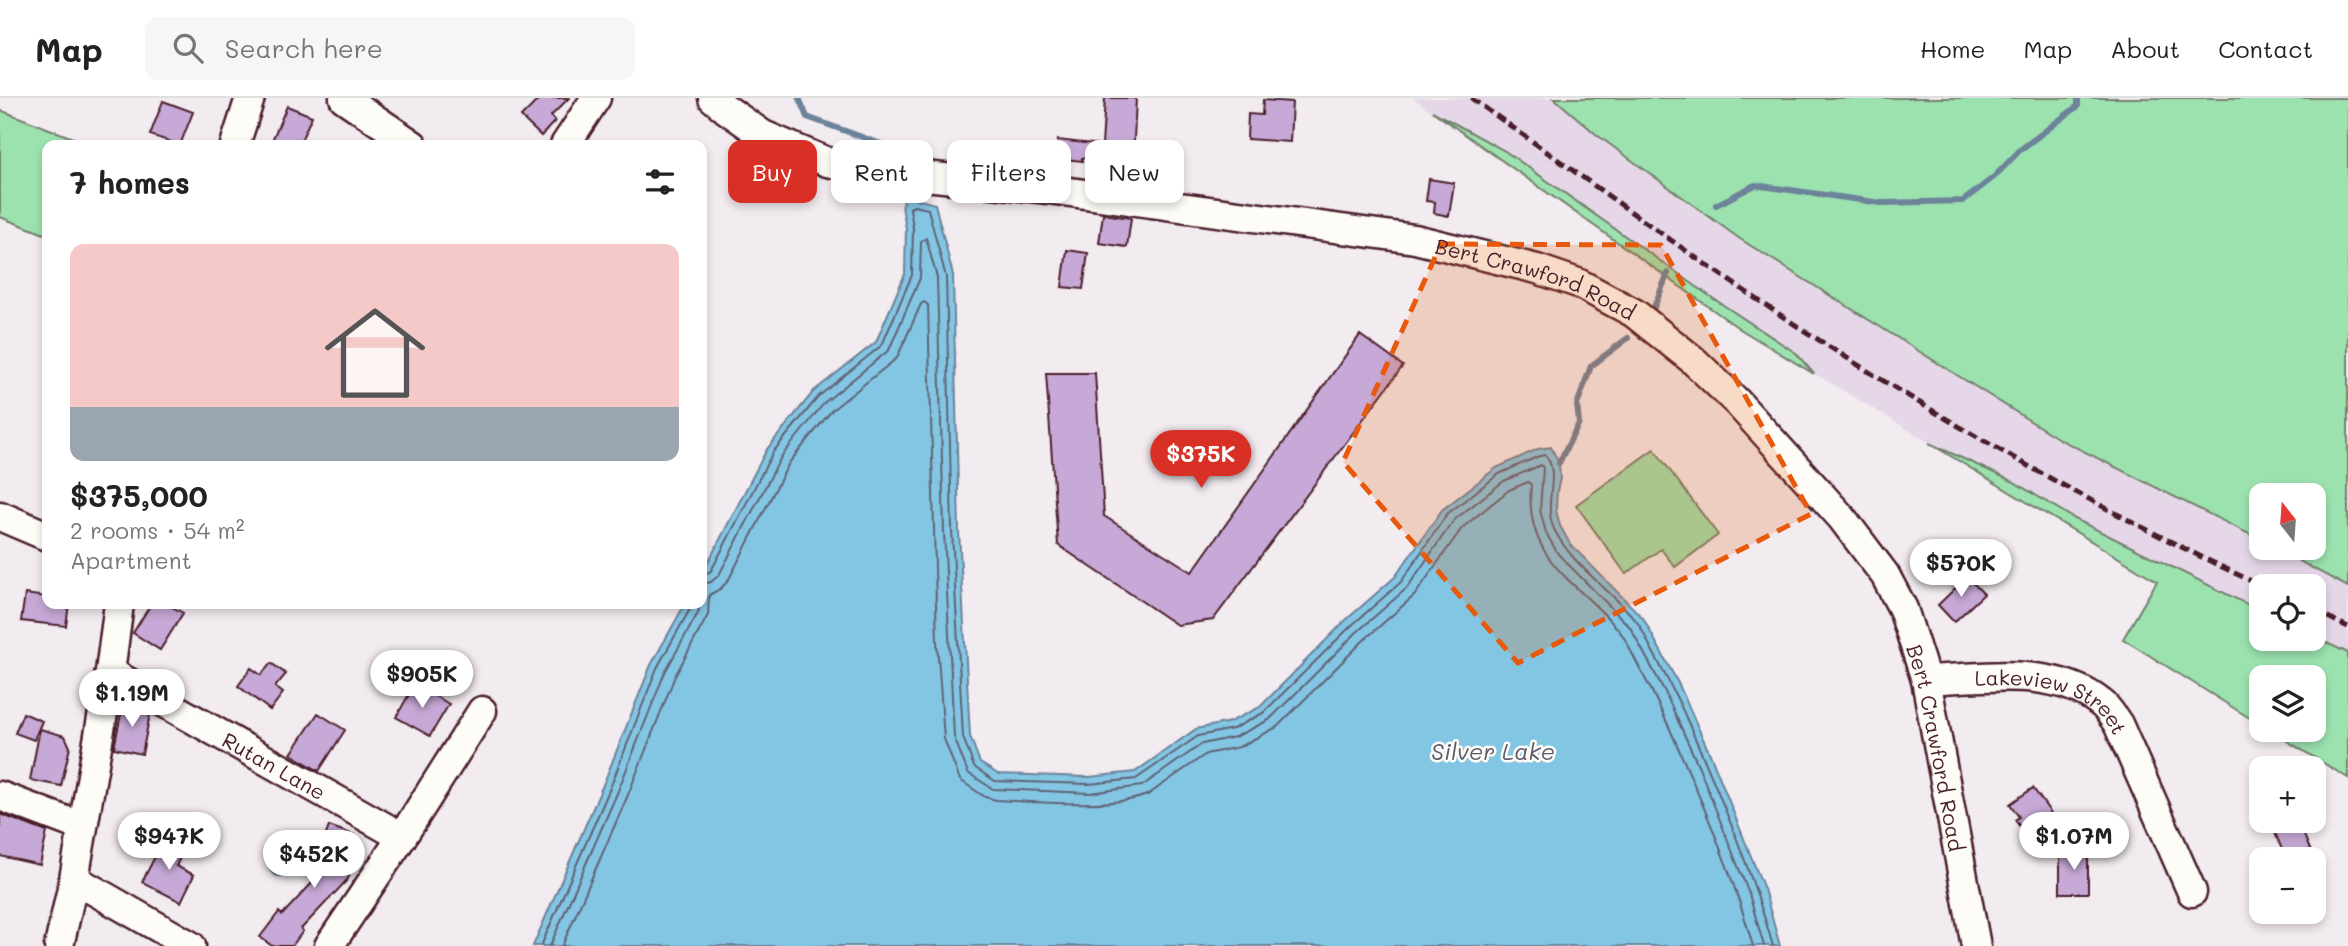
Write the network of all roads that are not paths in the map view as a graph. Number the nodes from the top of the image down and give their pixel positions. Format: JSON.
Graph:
{"nodes":[{"id":1,"x":250,"y":98,"type":"edge"},
{"id":2,"x":344,"y":98,"type":"edge"},
{"id":3,"x":597,"y":98,"type":"edge"},
{"id":4,"x":713,"y":98,"type":"edge"},
{"id":5,"x":237,"y":140,"type":"edge"},
{"id":6,"x":406,"y":140,"type":"edge"},
{"id":7,"x":568,"y":140,"type":"edge"},
{"id":8,"x":0,"y":516,"type":"edge"},
{"id":9,"x":42,"y":534,"type":"edge"},
{"id":10,"x":118,"y":609,"type":"edge"},
{"id":11,"x":110,"y":672,"type":"junction"},
{"id":12,"x":1926,"y":680,"type":"junction"},
{"id":13,"x":482,"y":711,"type":"dead end"},
{"id":14,"x":0,"y":796,"type":"edge"},
{"id":15,"x":82,"y":827,"type":"junction"},
{"id":16,"x":402,"y":837,"type":"junction"},
{"id":17,"x":74,"y":878,"type":"junction"},
{"id":18,"x":2192,"y":892,"type":"dead end"},
{"id":19,"x":60,"y":946,"type":"edge"},
{"id":20,"x":191,"y":946,"type":"edge"},
{"id":21,"x":329,"y":946,"type":"edge"},
{"id":22,"x":1976,"y":946,"type":"edge"}],
"edges":[{"from":1,"to":5,"type":"street"},
{"from":2,"to":6,"type":"street"},
{"from":3,"to":7,"type":"street"},
{"from":4,"to":12,"type":"street","name":"Bert Crawford Road"},
{"from":8,"to":9,"type":"street"},
{"from":10,"to":11,"type":"street"},
{"from":11,"to":15,"type":"street"},
{"from":11,"to":16,"type":"street","name":"Rutan Lane"},
{"from":12,"to":18,"type":"street","name":"Lakeview Street"},
{"from":12,"to":22,"type":"street","name":"Bert Crawford Road"},
{"from":13,"to":16,"type":"street"},
{"from":14,"to":15,"type":"street"},
{"from":15,"to":17,"type":"street"},
{"from":16,"to":21,"type":"street"},
{"from":17,"to":19,"type":"street"},
{"from":17,"to":20,"type":"street"}]}
